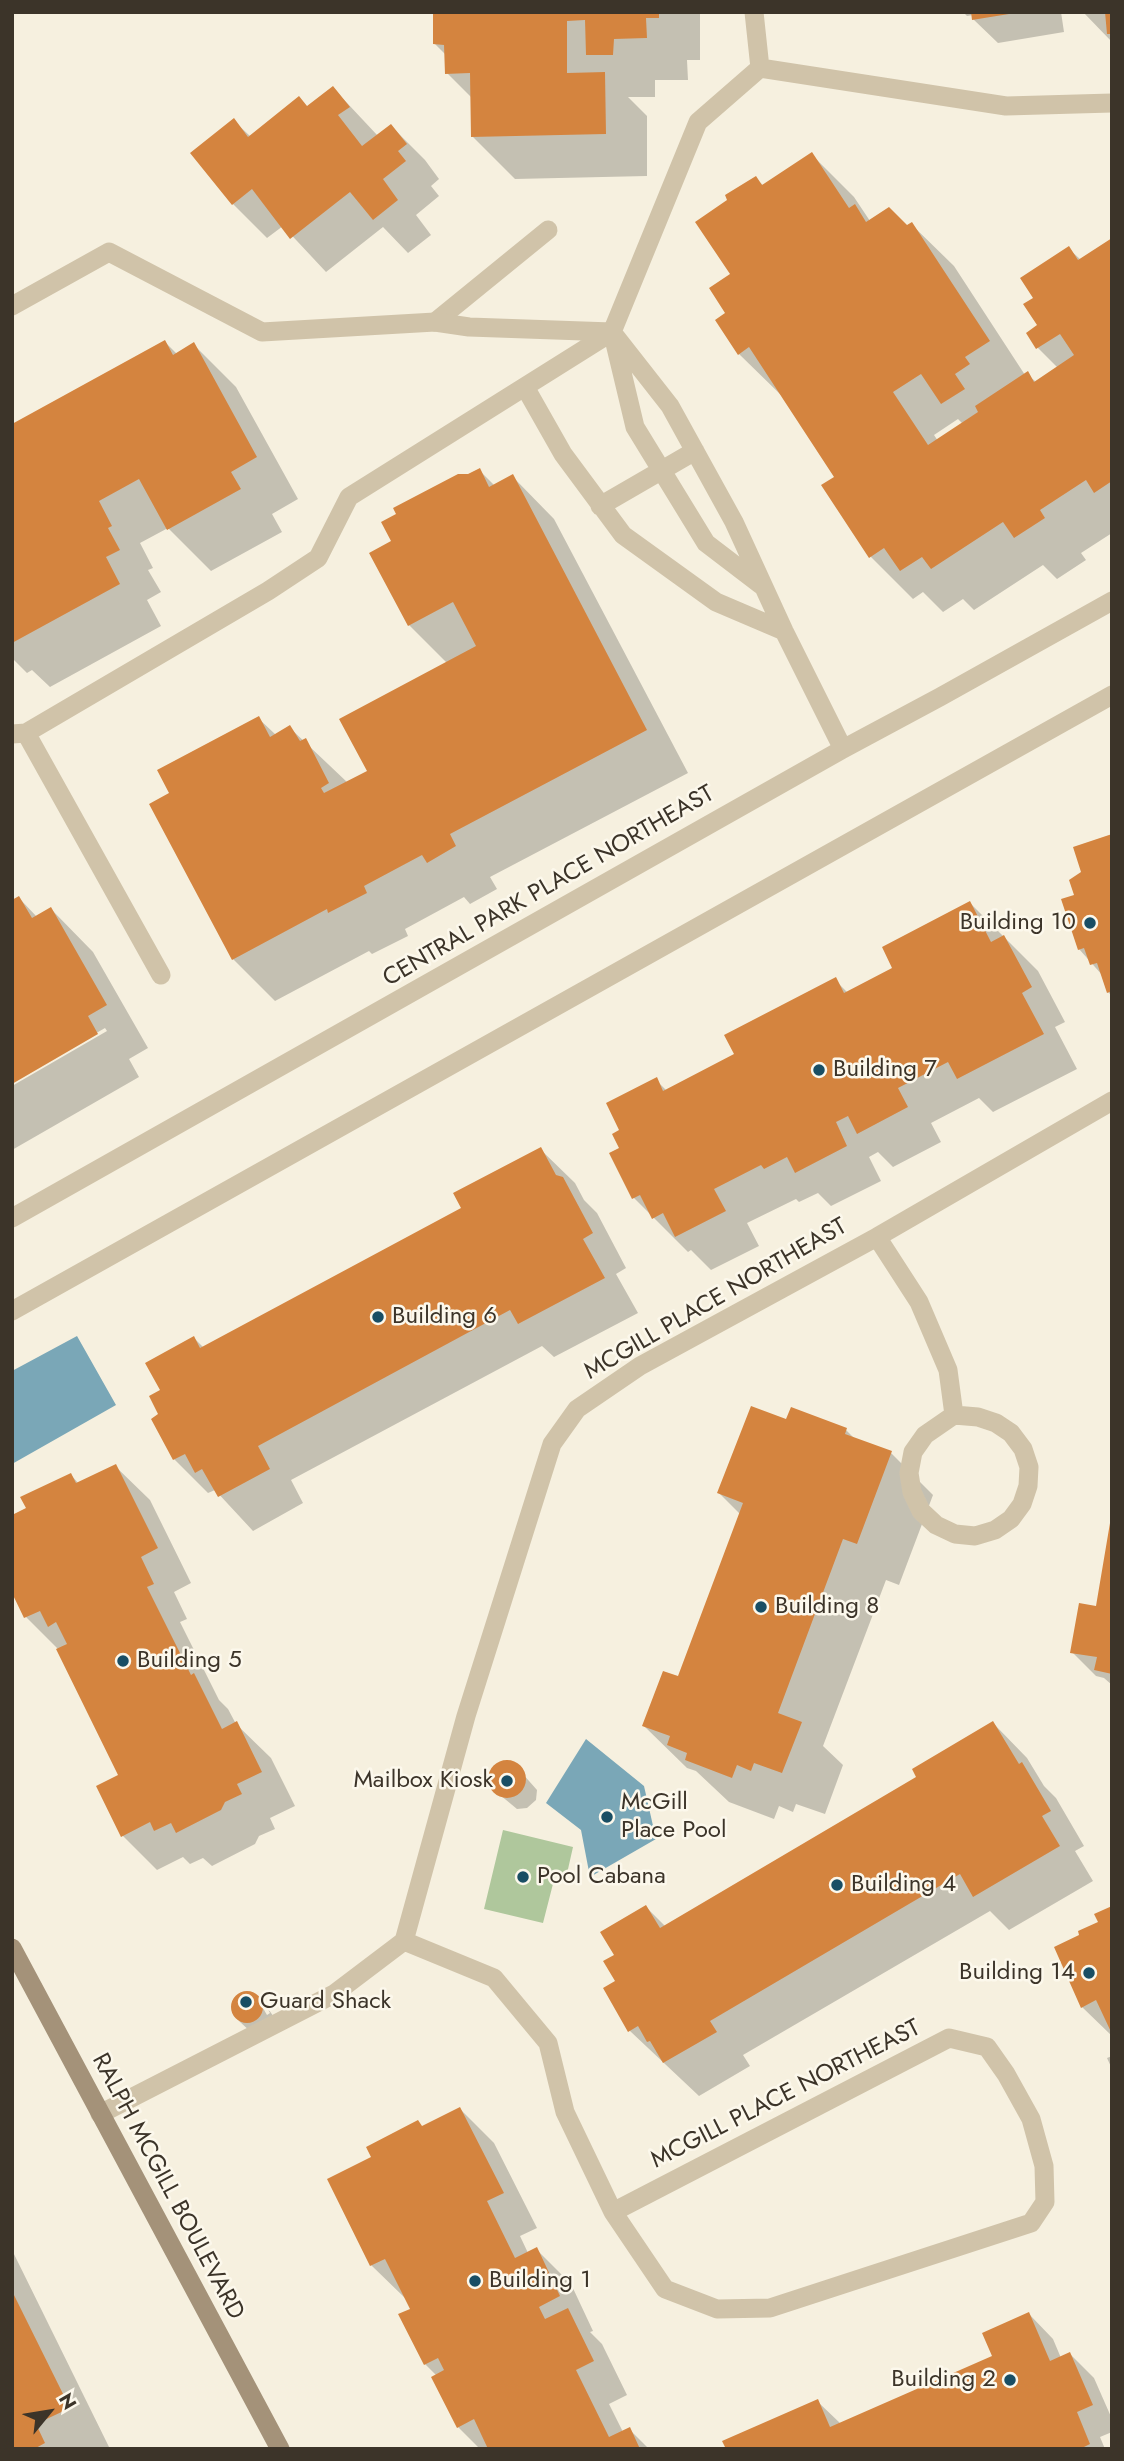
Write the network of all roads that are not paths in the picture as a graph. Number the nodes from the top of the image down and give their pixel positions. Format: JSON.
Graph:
{"nodes":[{"id":1,"x":754,"y":12,"type":"edge"},
{"id":2,"x":760,"y":68,"type":"junction"},
{"id":3,"x":1112,"y":103,"type":"edge"},
{"id":4,"x":548,"y":230,"type":"dead end"},
{"id":5,"x":12,"y":306,"type":"edge"},
{"id":6,"x":435,"y":322,"type":"junction"},
{"id":7,"x":612,"y":332,"type":"junction"},
{"id":8,"x":525,"y":387,"type":"junction"},
{"id":9,"x":695,"y":451,"type":"junction"},
{"id":10,"x":661,"y":471,"type":"junction"},
{"id":11,"x":600,"y":506,"type":"junction"},
{"id":12,"x":764,"y":588,"type":"junction"},
{"id":13,"x":1112,"y":601,"type":"edge"},
{"id":14,"x":784,"y":631,"type":"junction"},
{"id":15,"x":1112,"y":695,"type":"edge"},
{"id":16,"x":19,"y":734,"type":"edge"},
{"id":17,"x":843,"y":748,"type":"junction"},
{"id":18,"x":161,"y":975,"type":"dead end"},
{"id":19,"x":1112,"y":1101,"type":"edge"},
{"id":20,"x":12,"y":1217,"type":"edge"},
{"id":21,"x":877,"y":1237,"type":"junction"},
{"id":22,"x":12,"y":1311,"type":"edge"},
{"id":23,"x":954,"y":1415,"type":"junction"},
{"id":24,"x":404,"y":1941,"type":"junction"},
{"id":25,"x":12,"y":1948,"type":"edge"},
{"id":26,"x":100,"y":2114,"type":"junction"},
{"id":27,"x":613,"y":2212,"type":"junction"},
{"id":28,"x":280,"y":2449,"type":"edge"}],
"edges":[{"from":1,"to":2,"type":"street"},
{"from":2,"to":3,"type":"street"},
{"from":2,"to":7,"type":"street"},
{"from":4,"to":6,"type":"street"},
{"from":5,"to":6,"type":"street"},
{"from":6,"to":7,"type":"street"},
{"from":7,"to":8,"type":"street"},
{"from":7,"to":9,"type":"street"},
{"from":7,"to":10,"type":"street"},
{"from":8,"to":11,"type":"street"},
{"from":8,"to":16,"type":"street"},
{"from":9,"to":10,"type":"street"},
{"from":9,"to":12,"type":"street"},
{"from":10,"to":11,"type":"street"},
{"from":10,"to":12,"type":"street"},
{"from":11,"to":14,"type":"street"},
{"from":12,"to":14,"type":"street"},
{"from":13,"to":17,"type":"street","name":"CENTRAL PARK PLACE NORTHEAST"},
{"from":14,"to":17,"type":"street"},
{"from":15,"to":22,"type":"street"},
{"from":16,"to":18,"type":"street"},
{"from":17,"to":20,"type":"street","name":"CENTRAL PARK PLACE NORTHEAST"},
{"from":19,"to":21,"type":"street","name":"MCGILL PLACE NORTHEAST"},
{"from":21,"to":23,"type":"street"},
{"from":21,"to":24,"type":"street","name":"MCGILL PLACE NORTHEAST"},
{"from":23,"to":23,"type":"street"},
{"from":24,"to":26,"type":"street"},
{"from":24,"to":27,"type":"street","name":"MCGILL PLACE NORTHEAST"},
{"from":25,"to":26,"type":"main road","name":"RALPH MCGILL BOULEVARD"},
{"from":26,"to":28,"type":"main road","name":"RALPH MCGILL BOULEVARD"},
{"from":27,"to":27,"type":"street","name":"MCGILL PLACE NORTHEAST"}]}
